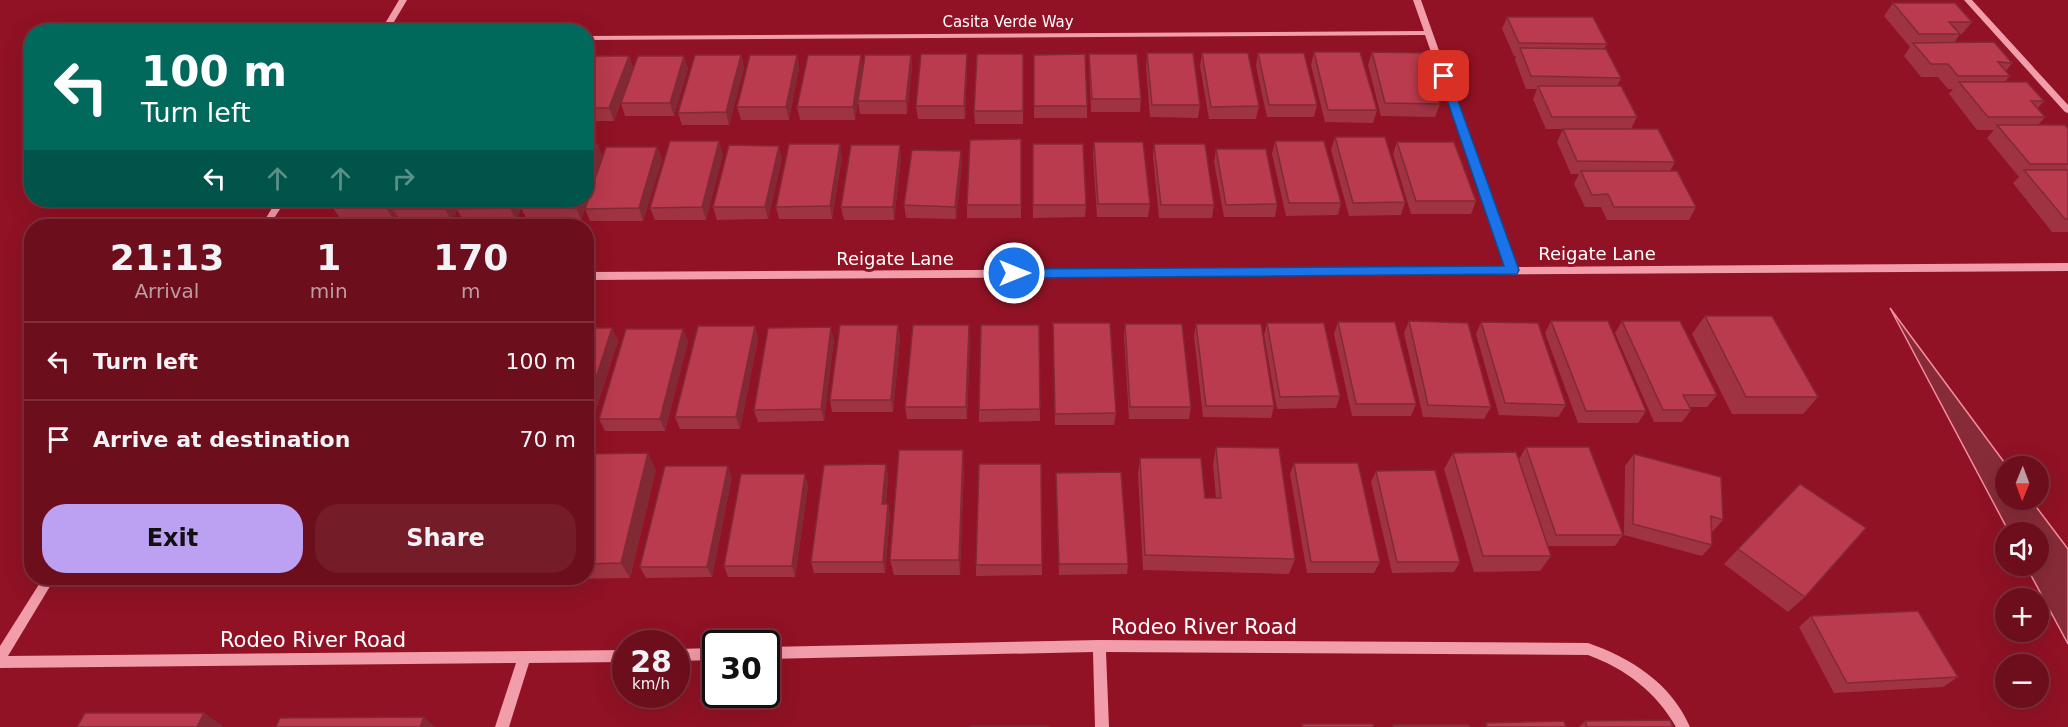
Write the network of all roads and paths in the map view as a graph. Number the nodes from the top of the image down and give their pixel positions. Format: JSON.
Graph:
{"nodes":[{"id":1,"x":403,"y":0,"type":"edge"},
{"id":2,"x":1417,"y":0,"type":"edge"},
{"id":3,"x":1968,"y":0,"type":"edge"},
{"id":4,"x":389,"y":24,"type":"edge"},
{"id":5,"x":1429,"y":33,"type":"junction"},
{"id":6,"x":594,"y":38,"type":"edge"},
{"id":7,"x":2068,"y":110,"type":"edge"},
{"id":8,"x":2068,"y":267,"type":"edge"},
{"id":9,"x":1512,"y":270,"type":"junction"},
{"id":10,"x":594,"y":276,"type":"edge"},
{"id":11,"x":45,"y":585,"type":"edge"},
{"id":12,"x":1099,"y":646,"type":"junction"},
{"id":13,"x":780,"y":653,"type":"edge"},
{"id":14,"x":612,"y":656,"type":"edge"},
{"id":15,"x":0,"y":657,"type":"edge"},
{"id":16,"x":524,"y":658,"type":"junction"},
{"id":17,"x":0,"y":662,"type":"edge"},
{"id":18,"x":502,"y":727,"type":"edge"},
{"id":19,"x":1102,"y":727,"type":"edge"},
{"id":20,"x":1683,"y":727,"type":"edge"}],
"edges":[{"from":1,"to":4,"type":"street"},
{"from":2,"to":5,"type":"street"},
{"from":3,"to":7,"type":"street"},
{"from":5,"to":6,"type":"street","name":"Casita Verde Way"},
{"from":5,"to":9,"type":"street"},
{"from":8,"to":9,"type":"street","name":"Reigate Lane"},
{"from":9,"to":10,"type":"street","name":"Reigate Lane"},
{"from":11,"to":15,"type":"street"},
{"from":12,"to":13,"type":"street","name":"Rodeo River Road"},
{"from":12,"to":19,"type":"street"},
{"from":12,"to":20,"type":"street","name":"Rodeo River Road"},
{"from":14,"to":16,"type":"street","name":"Rodeo River Road"},
{"from":16,"to":17,"type":"street","name":"Rodeo River Road"},
{"from":16,"to":18,"type":"street"}]}
